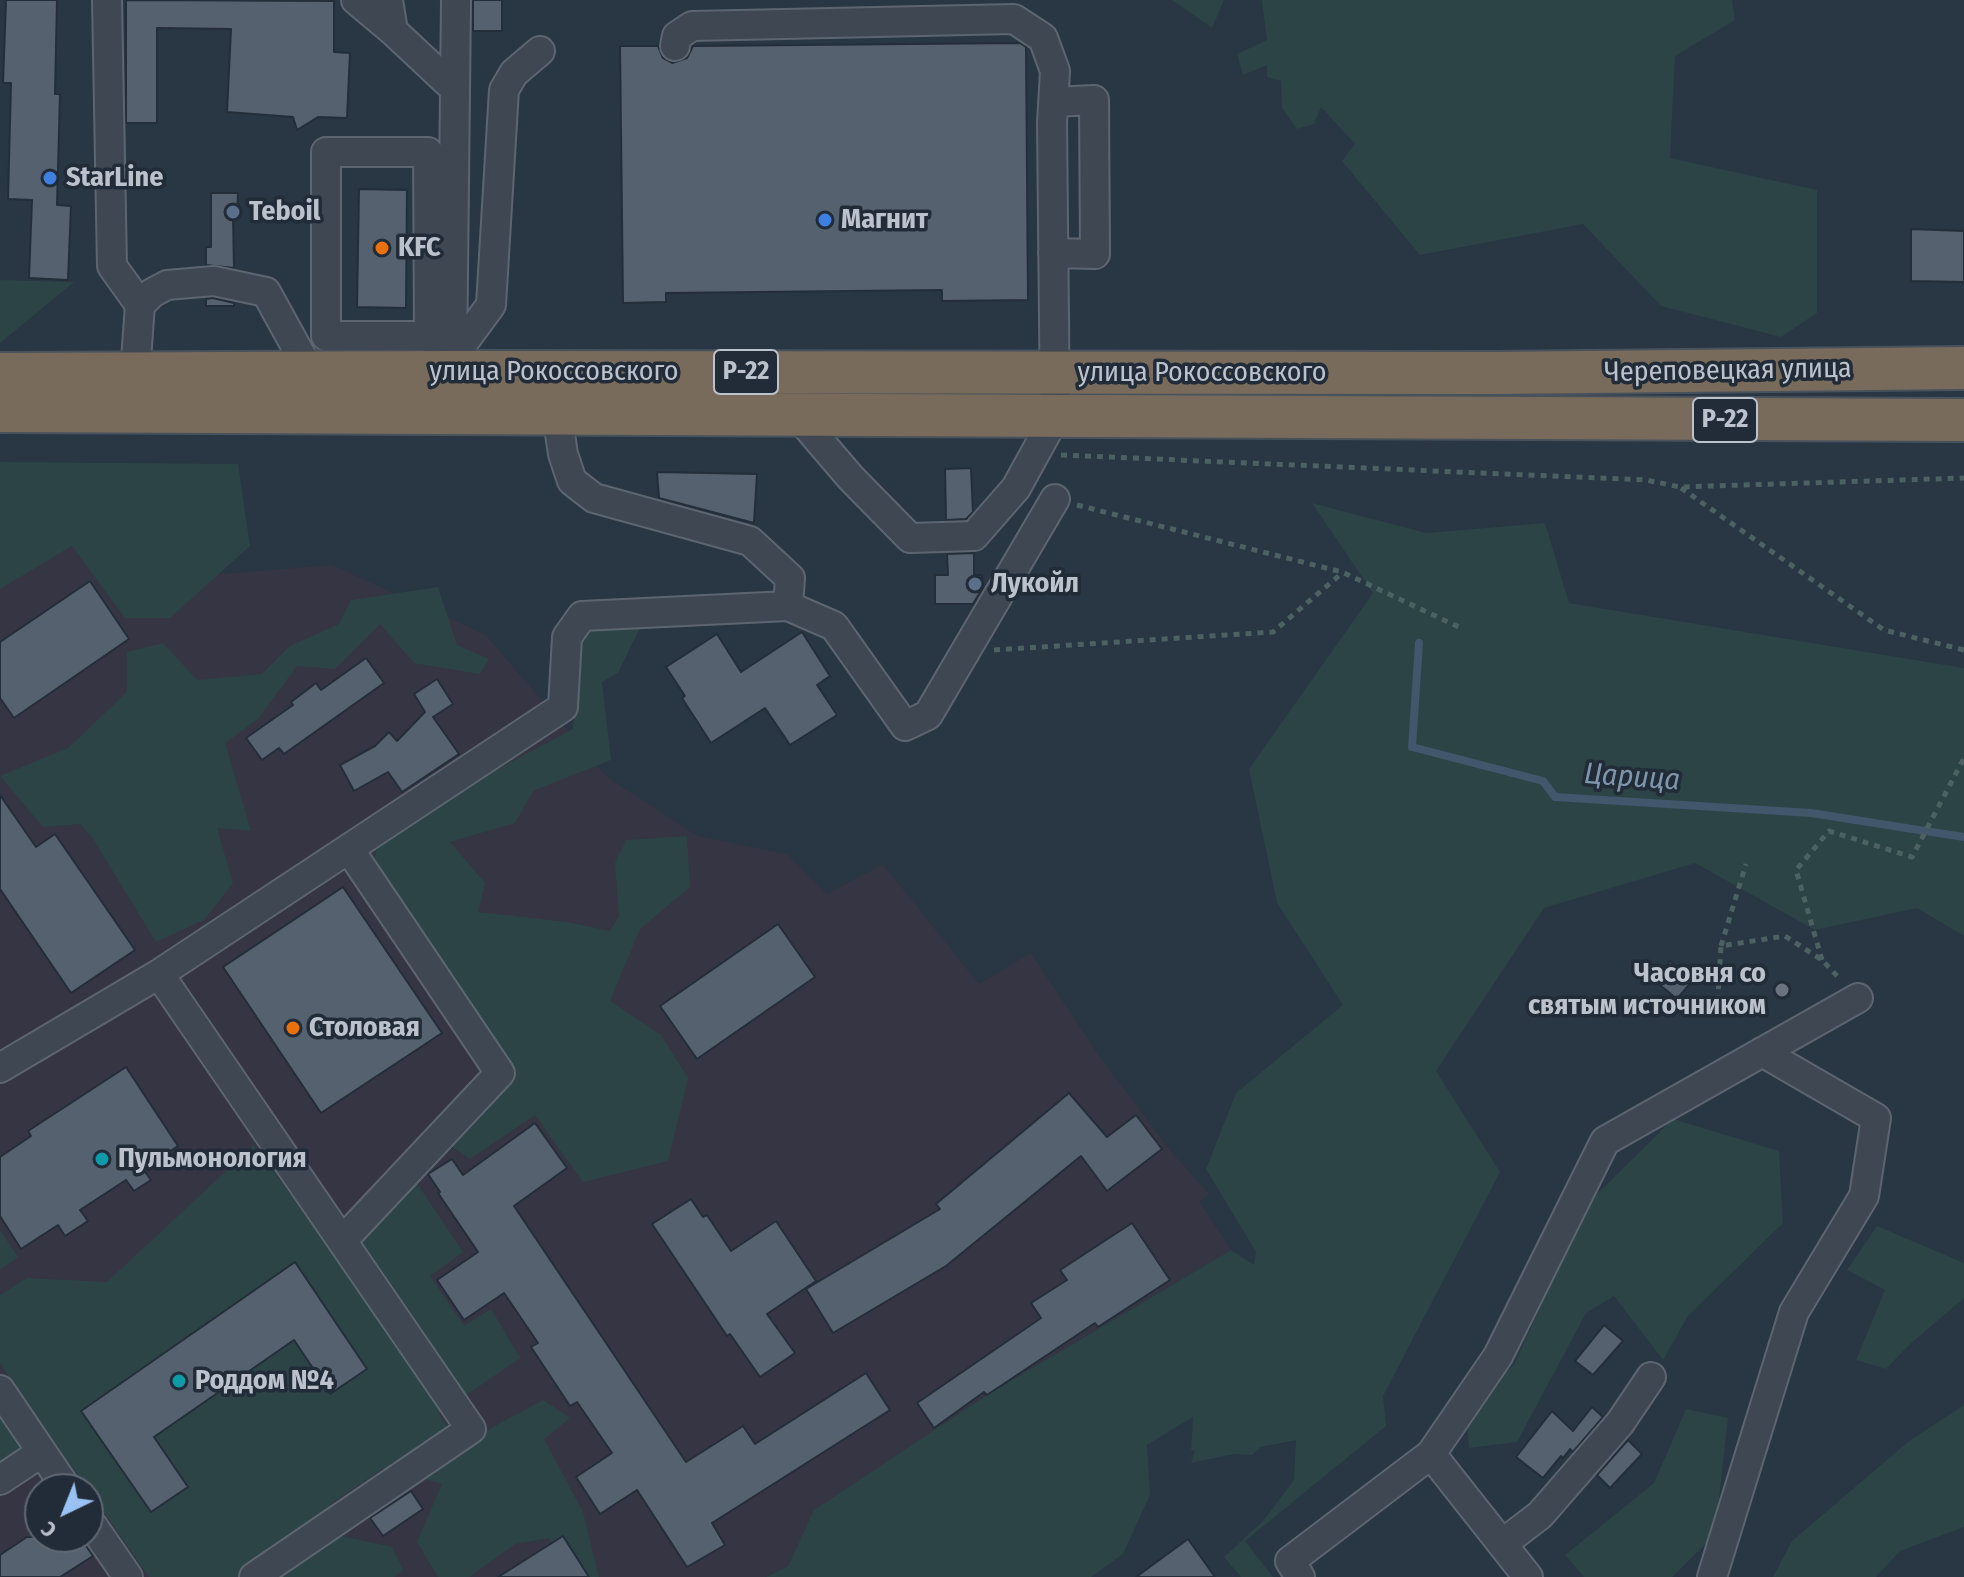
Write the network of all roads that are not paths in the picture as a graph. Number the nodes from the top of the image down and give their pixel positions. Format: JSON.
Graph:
{"nodes":[{"id":1,"x":107,"y":0,"type":"edge"},
{"id":2,"x":356,"y":0,"type":"edge"},
{"id":3,"x":388,"y":0,"type":"edge"},
{"id":4,"x":456,"y":0,"type":"edge"},
{"id":5,"x":393,"y":31,"type":"junction"},
{"id":6,"x":675,"y":46,"type":"dead end"},
{"id":7,"x":540,"y":51,"type":"dead end"},
{"id":8,"x":455,"y":89,"type":"junction"},
{"id":9,"x":1044,"y":113,"type":"junction"},
{"id":10,"x":1053,"y":253,"type":"junction"},
{"id":11,"x":140,"y":305,"type":"junction"},
{"id":12,"x":429,"y":336,"type":"junction"},
{"id":13,"x":452,"y":365,"type":"junction"},
{"id":14,"x":1964,"y":368,"type":"edge"},
{"id":15,"x":310,"y":372,"type":"junction"},
{"id":16,"x":135,"y":373,"type":"junction"},
{"id":17,"x":1055,"y":373,"type":"junction"},
{"id":18,"x":1492,"y":373,"type":"joint"},
{"id":19,"x":0,"y":374,"type":"edge"},
{"id":20,"x":0,"y":411,"type":"edge"},
{"id":21,"x":557,"y":414,"type":"junction"},
{"id":22,"x":798,"y":416,"type":"junction"},
{"id":23,"x":1055,"y":417,"type":"junction"},
{"id":24,"x":1486,"y":419,"type":"joint"},
{"id":25,"x":1964,"y":420,"type":"edge"},
{"id":26,"x":1055,"y":499,"type":"road end"},
{"id":27,"x":788,"y":606,"type":"junction"},
{"id":28,"x":349,"y":849,"type":"junction"},
{"id":29,"x":159,"y":974,"type":"junction"},
{"id":30,"x":1858,"y":998,"type":"dead end"},
{"id":31,"x":1762,"y":1052,"type":"junction"},
{"id":32,"x":0,"y":1068,"type":"edge"},
{"id":33,"x":342,"y":1241,"type":"junction"},
{"id":34,"x":1651,"y":1377,"type":"dead end"},
{"id":35,"x":0,"y":1390,"type":"edge"},
{"id":36,"x":42,"y":1452,"type":"junction"},
{"id":37,"x":1431,"y":1454,"type":"junction"},
{"id":38,"x":56,"y":1473,"type":"edge"},
{"id":39,"x":0,"y":1480,"type":"edge"},
{"id":40,"x":104,"y":1542,"type":"edge"},
{"id":41,"x":1502,"y":1544,"type":"junction"},
{"id":42,"x":128,"y":1577,"type":"edge"},
{"id":43,"x":254,"y":1577,"type":"edge"},
{"id":44,"x":1300,"y":1577,"type":"edge"},
{"id":45,"x":1528,"y":1577,"type":"edge"},
{"id":46,"x":1712,"y":1577,"type":"edge"}],
"edges":[{"from":1,"to":11,"type":"lane"},
{"from":2,"to":5,"type":"lane"},
{"from":3,"to":5,"type":"lane"},
{"from":4,"to":8,"type":"lane"},
{"from":5,"to":8,"type":"lane"},
{"from":6,"to":9,"type":"lane"},
{"from":7,"to":13,"type":"lane"},
{"from":8,"to":13,"type":"lane"},
{"from":9,"to":10,"type":"lane"},
{"from":9,"to":10,"type":"lane"},
{"from":10,"to":17,"type":"lane"},
{"from":11,"to":15,"type":"lane"},
{"from":11,"to":16,"type":"lane"},
{"from":12,"to":12,"type":"lane"},
{"from":12,"to":13,"type":"lane"},
{"from":13,"to":15,"type":"highway","name":"улица Рокоссовского","number":"Р-22"},
{"from":13,"to":17,"type":"highway","name":"улица Рокоссовского","number":"Р-22"},
{"from":14,"to":18,"type":"highway","name":"Череповецкая улица","number":"Р-22"},
{"from":15,"to":16,"type":"highway","name":"улица Рокоссовского","number":"Р-22"},
{"from":16,"to":19,"type":"highway","name":"улица Рокоссовского","number":"Р-22"},
{"from":17,"to":18,"type":"highway","name":"улица Рокоссовского","number":"Р-22"},
{"from":17,"to":23,"type":"lane"},
{"from":20,"to":21,"type":"highway","name":"улица Рокоссовского","number":"Р-22"},
{"from":21,"to":22,"type":"highway","name":"улица Рокоссовского","number":"Р-22"},
{"from":21,"to":27,"type":"lane"},
{"from":22,"to":23,"type":"highway","name":"улица Рокоссовского","number":"Р-22"},
{"from":22,"to":23,"type":"lane"},
{"from":23,"to":24,"type":"highway","name":"улица Рокоссовского","number":"Р-22"},
{"from":24,"to":25,"type":"highway","name":"Череповецкая улица","number":"Р-22"},
{"from":26,"to":27,"type":"lane"},
{"from":27,"to":28,"type":"lane"},
{"from":28,"to":29,"type":"lane"},
{"from":28,"to":33,"type":"lane"},
{"from":29,"to":32,"type":"lane"},
{"from":29,"to":33,"type":"lane"},
{"from":30,"to":31,"type":"lane"},
{"from":31,"to":37,"type":"lane"},
{"from":31,"to":46,"type":"lane"},
{"from":33,"to":43,"type":"lane"},
{"from":34,"to":41,"type":"lane"},
{"from":35,"to":36,"type":"lane"},
{"from":36,"to":38,"type":"lane"},
{"from":36,"to":39,"type":"lane"},
{"from":37,"to":41,"type":"lane"},
{"from":37,"to":44,"type":"lane"},
{"from":40,"to":42,"type":"lane"},
{"from":41,"to":45,"type":"lane"}]}
